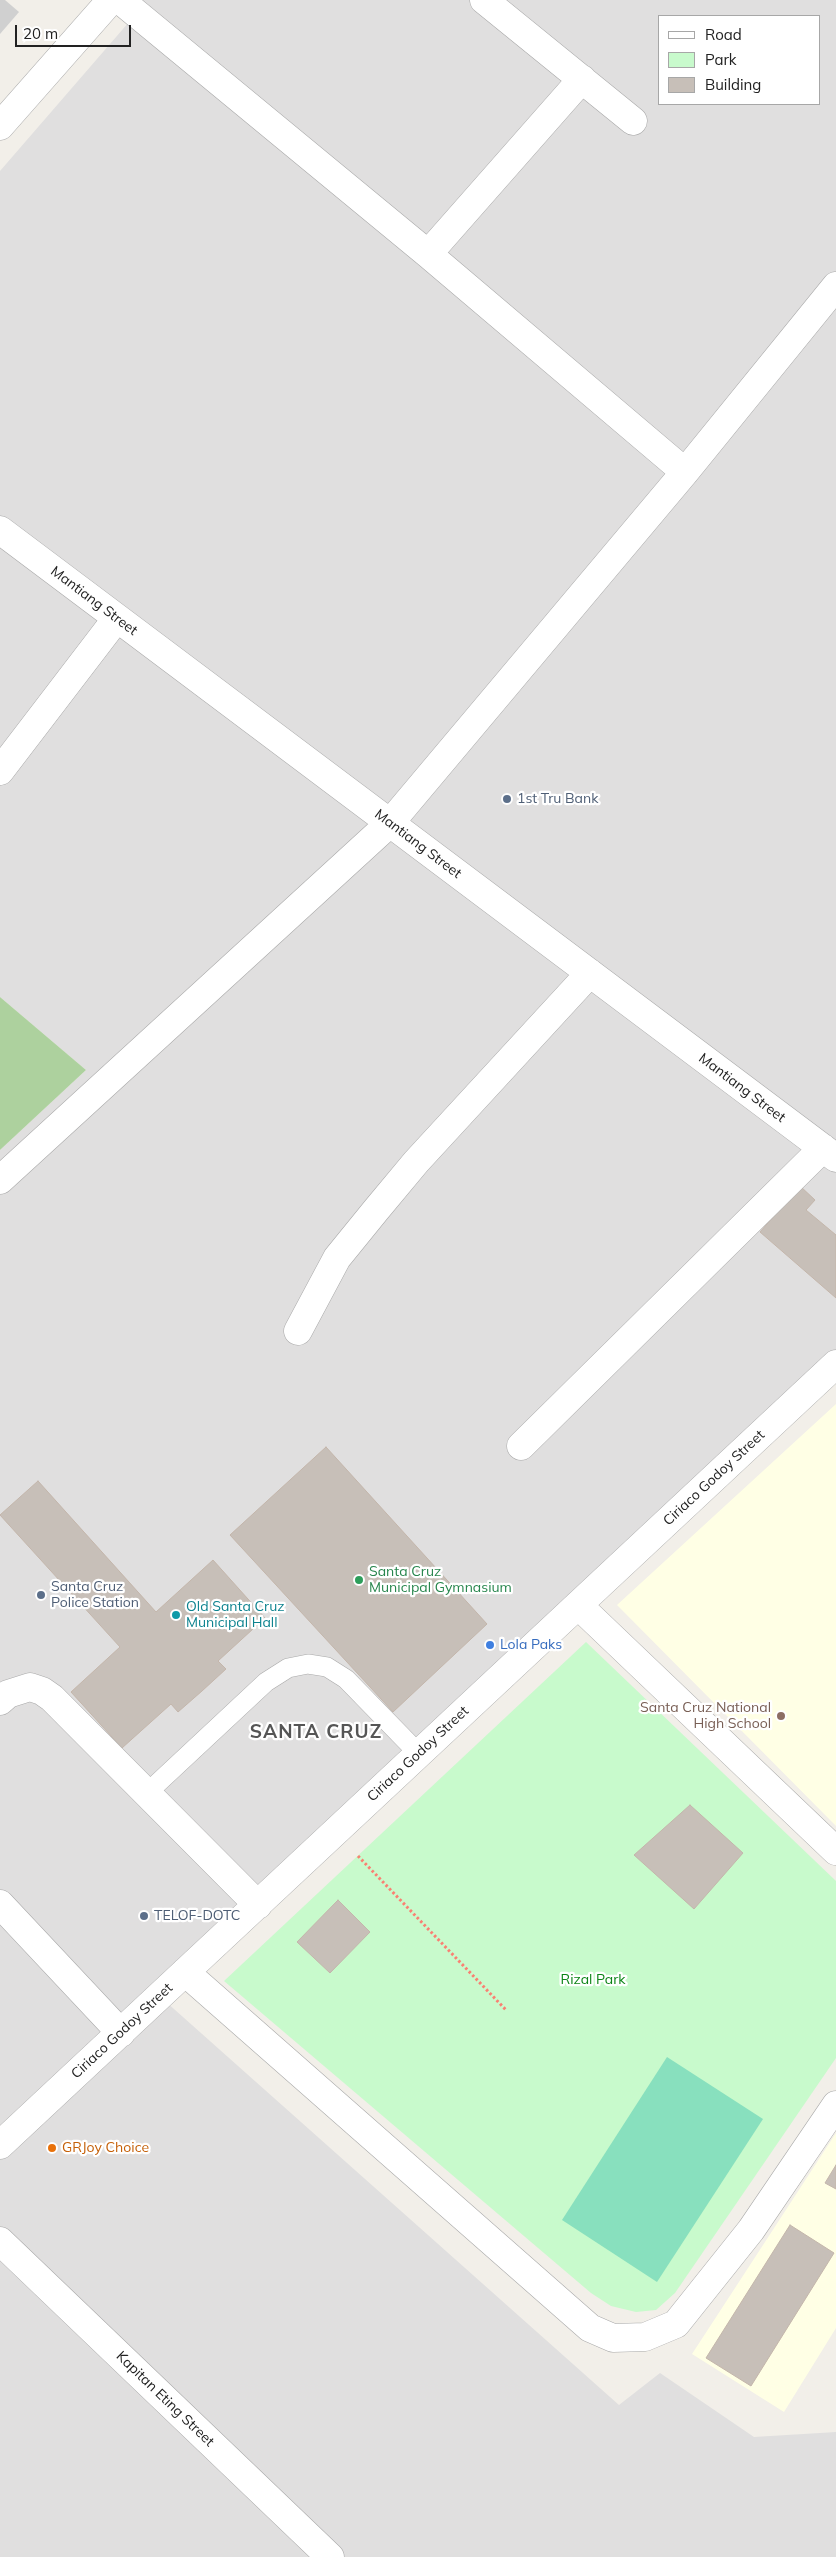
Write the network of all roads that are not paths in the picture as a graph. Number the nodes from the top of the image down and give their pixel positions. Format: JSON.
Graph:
{"nodes":[{"id":1,"x":111,"y":0,"type":"edge"},
{"id":2,"x":120,"y":0,"type":"edge"},
{"id":3,"x":484,"y":0,"type":"edge"},
{"id":4,"x":582,"y":79,"type":"junction"},
{"id":5,"x":633,"y":121,"type":"dead end"},
{"id":6,"x":0,"y":126,"type":"edge"},
{"id":7,"x":428,"y":254,"type":"junction"},
{"id":8,"x":836,"y":286,"type":"edge"},
{"id":9,"x":685,"y":472,"type":"junction"},
{"id":10,"x":0,"y":530,"type":"edge"},
{"id":11,"x":117,"y":618,"type":"junction"},
{"id":12,"x":0,"y":771,"type":"edge"},
{"id":13,"x":390,"y":824,"type":"junction"},
{"id":14,"x":590,"y":973,"type":"junction"},
{"id":15,"x":829,"y":1154,"type":"edge"},
{"id":16,"x":0,"y":1180,"type":"edge"},
{"id":17,"x":298,"y":1331,"type":"dead end"},
{"id":18,"x":836,"y":1364,"type":"edge"},
{"id":19,"x":521,"y":1446,"type":"dead end"},
{"id":20,"x":578,"y":1605,"type":"junction"},
{"id":21,"x":0,"y":1701,"type":"edge"},
{"id":22,"x":419,"y":1754,"type":"junction"},
{"id":23,"x":146,"y":1794,"type":"junction"},
{"id":24,"x":836,"y":1851,"type":"edge"},
{"id":25,"x":0,"y":1904,"type":"edge"},
{"id":26,"x":258,"y":1905,"type":"junction"},
{"id":27,"x":185,"y":1972,"type":"junction"},
{"id":28,"x":120,"y":2033,"type":"junction"},
{"id":29,"x":836,"y":2105,"type":"edge"},
{"id":30,"x":0,"y":2146,"type":"edge"},
{"id":31,"x":0,"y":2241,"type":"edge"},
{"id":32,"x":330,"y":2557,"type":"edge"}],
"edges":[{"from":1,"to":6,"type":"street"},
{"from":2,"to":7,"type":"street"},
{"from":3,"to":4,"type":"street"},
{"from":4,"to":5,"type":"street"},
{"from":4,"to":7,"type":"street"},
{"from":7,"to":9,"type":"street"},
{"from":8,"to":9,"type":"street"},
{"from":9,"to":13,"type":"street"},
{"from":10,"to":11,"type":"street","name":"Mantiang Street"},
{"from":11,"to":12,"type":"street"},
{"from":11,"to":13,"type":"street","name":"Mantiang Street"},
{"from":13,"to":14,"type":"street","name":"Mantiang Street"},
{"from":13,"to":16,"type":"street"},
{"from":14,"to":15,"type":"street","name":"Mantiang Street"},
{"from":14,"to":17,"type":"street"},
{"from":15,"to":19,"type":"street"},
{"from":18,"to":20,"type":"street","name":"Ciriaco Godoy Street"},
{"from":20,"to":22,"type":"street","name":"Ciriaco Godoy Street"},
{"from":20,"to":24,"type":"street"},
{"from":21,"to":23,"type":"street"},
{"from":22,"to":23,"type":"lane"},
{"from":22,"to":26,"type":"street","name":"Ciriaco Godoy Street"},
{"from":23,"to":26,"type":"street"},
{"from":25,"to":28,"type":"street"},
{"from":26,"to":27,"type":"street","name":"Ciriaco Godoy Street"},
{"from":27,"to":28,"type":"street","name":"Ciriaco Godoy Street"},
{"from":27,"to":29,"type":"street"},
{"from":28,"to":30,"type":"street","name":"Ciriaco Godoy Street"},
{"from":31,"to":32,"type":"street","name":"Kapitan Eting Street"}]}
